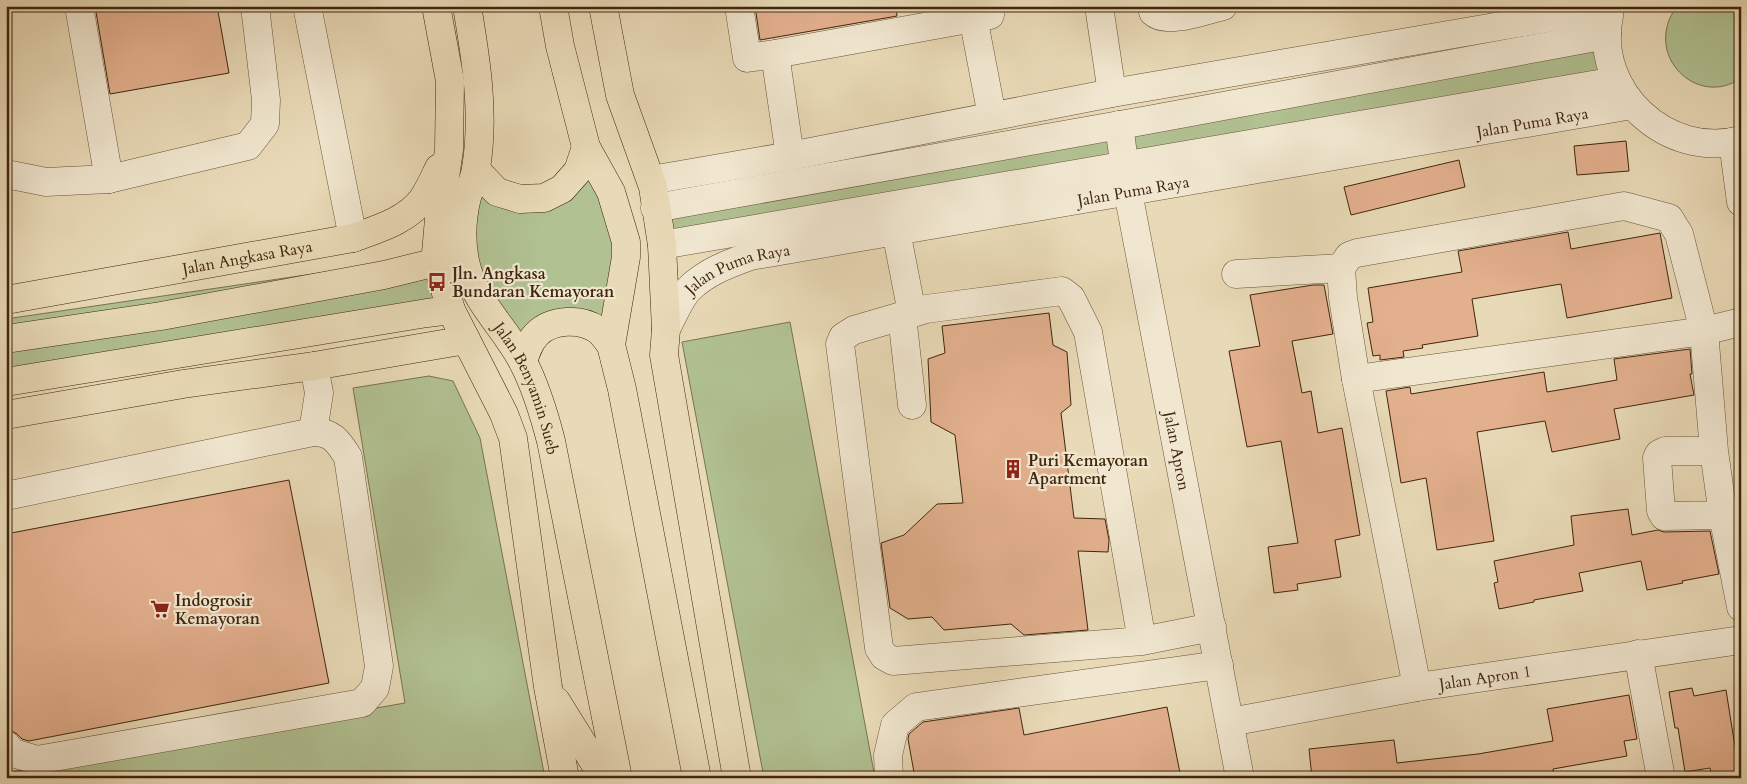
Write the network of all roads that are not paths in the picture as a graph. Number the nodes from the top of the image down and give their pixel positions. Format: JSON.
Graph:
{"nodes":[{"id":1,"x":79,"y":6,"type":"edge"},
{"id":2,"x":255,"y":6,"type":"edge"},
{"id":3,"x":307,"y":6,"type":"edge"},
{"id":4,"x":436,"y":6,"type":"edge"},
{"id":5,"x":467,"y":6,"type":"edge"},
{"id":6,"x":553,"y":6,"type":"edge"},
{"id":7,"x":603,"y":6,"type":"edge"},
{"id":8,"x":739,"y":6,"type":"edge"},
{"id":9,"x":1099,"y":6,"type":"edge"},
{"id":10,"x":1152,"y":6,"type":"edge"},
{"id":11,"x":1223,"y":6,"type":"edge"},
{"id":12,"x":1611,"y":7,"type":"edge"},
{"id":13,"x":981,"y":12,"type":"edge"},
{"id":14,"x":1607,"y":35,"type":"junction"},
{"id":15,"x":775,"y":54,"type":"junction"},
{"id":16,"x":1616,"y":81,"type":"junction"},
{"id":17,"x":1112,"y":93,"type":"junction"},
{"id":18,"x":1632,"y":105,"type":"junction"},
{"id":19,"x":992,"y":116,"type":"junction"},
{"id":20,"x":1119,"y":125,"type":"junction"},
{"id":21,"x":1737,"y":141,"type":"edge"},
{"id":22,"x":586,"y":147,"type":"junction"},
{"id":23,"x":449,"y":150,"type":"junction"},
{"id":24,"x":790,"y":156,"type":"junction"},
{"id":25,"x":476,"y":170,"type":"junction"},
{"id":26,"x":6,"y":174,"type":"edge"},
{"id":27,"x":109,"y":179,"type":"junction"},
{"id":28,"x":1127,"y":179,"type":"junction"},
{"id":29,"x":651,"y":180,"type":"junction"},
{"id":30,"x":1741,"y":202,"type":"edge"},
{"id":31,"x":655,"y":208,"type":"junction"},
{"id":32,"x":903,"y":230,"type":"junction"},
{"id":33,"x":353,"y":238,"type":"junction"},
{"id":34,"x":662,"y":245,"type":"junction"},
{"id":35,"x":426,"y":264,"type":"junction"},
{"id":36,"x":1341,"y":268,"type":"junction"},
{"id":37,"x":1236,"y":274,"type":"dead end"},
{"id":38,"x":6,"y":300,"type":"edge"},
{"id":39,"x":439,"y":312,"type":"junction"},
{"id":40,"x":913,"y":313,"type":"junction"},
{"id":41,"x":1741,"y":322,"type":"edge"},
{"id":42,"x":666,"y":329,"type":"junction"},
{"id":43,"x":1704,"y":330,"type":"junction"},
{"id":44,"x":6,"y":339,"type":"edge"},
{"id":45,"x":466,"y":340,"type":"junction"},
{"id":46,"x":611,"y":345,"type":"junction"},
{"id":47,"x":179,"y":354,"type":"junction"},
{"id":48,"x":523,"y":362,"type":"junction"},
{"id":49,"x":314,"y":366,"type":"junction"},
{"id":50,"x":1356,"y":379,"type":"junction"},
{"id":51,"x":6,"y":382,"type":"edge"},
{"id":52,"x":183,"y":384,"type":"junction"},
{"id":53,"x":912,"y":405,"type":"dead end"},
{"id":54,"x":6,"y":415,"type":"edge"},
{"id":55,"x":313,"y":432,"type":"junction"},
{"id":56,"x":1714,"y":451,"type":"junction"},
{"id":57,"x":6,"y":496,"type":"edge"},
{"id":58,"x":1723,"y":515,"type":"junction"},
{"id":59,"x":1741,"y":606,"type":"edge"},
{"id":60,"x":1212,"y":627,"type":"junction"},
{"id":61,"x":1741,"y":640,"type":"edge"},
{"id":62,"x":1142,"y":641,"type":"junction"},
{"id":63,"x":1638,"y":654,"type":"junction"},
{"id":64,"x":1219,"y":665,"type":"junction"},
{"id":65,"x":548,"y":687,"type":"junction"},
{"id":66,"x":1417,"y":687,"type":"junction"},
{"id":67,"x":1230,"y":722,"type":"junction"},
{"id":68,"x":6,"y":745,"type":"edge"},
{"id":69,"x":564,"y":778,"type":"edge"},
{"id":70,"x":604,"y":778,"type":"edge"},
{"id":71,"x":618,"y":778,"type":"edge"},
{"id":72,"x":697,"y":778,"type":"edge"},
{"id":73,"x":737,"y":778,"type":"edge"},
{"id":74,"x":889,"y":778,"type":"edge"},
{"id":75,"x":1240,"y":778,"type":"edge"},
{"id":76,"x":1661,"y":778,"type":"edge"}],
"edges":[{"from":1,"to":27,"type":"street"},
{"from":2,"to":27,"type":"street"},
{"from":3,"to":33,"type":"street"},
{"from":4,"to":23,"type":"main road","name":"Jalan Benyamin Sueb"},
{"from":5,"to":25,"type":"main road","name":"Jalan Benyamin Sueb"},
{"from":6,"to":22,"type":"main road"},
{"from":7,"to":29,"type":"main road"},
{"from":8,"to":15,"type":"street"},
{"from":9,"to":17,"type":"street"},
{"from":10,"to":11,"type":"street"},
{"from":12,"to":14,"type":"street"},
{"from":12,"to":17,"type":"street"},
{"from":13,"to":15,"type":"street"},
{"from":13,"to":19,"type":"street"},
{"from":14,"to":16,"type":"street"},
{"from":14,"to":20,"type":"street"},
{"from":15,"to":24,"type":"street"},
{"from":16,"to":18,"type":"street"},
{"from":16,"to":28,"type":"street","name":"Jalan Puma Raya"},
{"from":17,"to":19,"type":"street"},
{"from":18,"to":21,"type":"street"},
{"from":18,"to":28,"type":"street","name":"Jalan Puma Raya"},
{"from":19,"to":24,"type":"street"},
{"from":20,"to":28,"type":"street","name":"Jalan Apron"},
{"from":20,"to":31,"type":"street"},
{"from":21,"to":30,"type":"street"},
{"from":22,"to":25,"type":"main road"},
{"from":22,"to":46,"type":"main road"},
{"from":23,"to":33,"type":"main road","name":"Jalan Angkasa Raya"},
{"from":23,"to":35,"type":"main road","name":"Jalan Benyamin Sueb"},
{"from":24,"to":29,"type":"street"},
{"from":25,"to":48,"type":"main road","name":"Jalan Benyamin Sueb"},
{"from":26,"to":27,"type":"street"},
{"from":28,"to":32,"type":"street","name":"Jalan Puma Raya"},
{"from":28,"to":34,"type":"street","name":"Jalan Puma Raya"},
{"from":28,"to":60,"type":"street","name":"Jalan Apron"},
{"from":29,"to":31,"type":"main road"},
{"from":31,"to":34,"type":"main road"},
{"from":32,"to":40,"type":"street"},
{"from":32,"to":42,"type":"street","name":"Jalan Puma Raya"},
{"from":33,"to":38,"type":"main road","name":"Jalan Angkasa Raya"},
{"from":34,"to":42,"type":"main road"},
{"from":35,"to":39,"type":"main road","name":"Jalan Benyamin Sueb"},
{"from":35,"to":44,"type":"main road"},
{"from":36,"to":37,"type":"street"},
{"from":36,"to":43,"type":"street"},
{"from":36,"to":50,"type":"street"},
{"from":39,"to":45,"type":"main road","name":"Jalan Benyamin Sueb"},
{"from":39,"to":47,"type":"main road"},
{"from":40,"to":53,"type":"street"},
{"from":40,"to":62,"type":"street"},
{"from":40,"to":62,"type":"street"},
{"from":41,"to":43,"type":"street"},
{"from":42,"to":73,"type":"main road"},
{"from":43,"to":50,"type":"street"},
{"from":43,"to":56,"type":"street"},
{"from":45,"to":49,"type":"main road"},
{"from":45,"to":65,"type":"main road","name":"Jalan Benyamin Sueb"},
{"from":46,"to":48,"type":"main road"},
{"from":46,"to":72,"type":"main road"},
{"from":47,"to":51,"type":"main road"},
{"from":47,"to":52,"type":"main road"},
{"from":48,"to":71,"type":"main road","name":"Jalan Benyamin Sueb"},
{"from":49,"to":52,"type":"main road"},
{"from":49,"to":55,"type":"street"},
{"from":50,"to":66,"type":"street"},
{"from":52,"to":54,"type":"main road"},
{"from":55,"to":57,"type":"street"},
{"from":55,"to":68,"type":"street"},
{"from":56,"to":58,"type":"street"},
{"from":56,"to":58,"type":"street"},
{"from":58,"to":59,"type":"street"},
{"from":60,"to":62,"type":"street"},
{"from":60,"to":64,"type":"street","name":"Jalan Apron"},
{"from":61,"to":63,"type":"street","name":"Jalan Apron 1"},
{"from":63,"to":66,"type":"street","name":"Jalan Apron 1"},
{"from":63,"to":76,"type":"street"},
{"from":64,"to":67,"type":"street","name":"Jalan Apron"},
{"from":64,"to":74,"type":"street"},
{"from":65,"to":69,"type":"main road","name":"Jalan Benyamin Sueb"},
{"from":65,"to":70,"type":"main road"},
{"from":66,"to":67,"type":"street","name":"Jalan Apron 1"},
{"from":67,"to":75,"type":"street","name":"Jalan Apron"}]}
